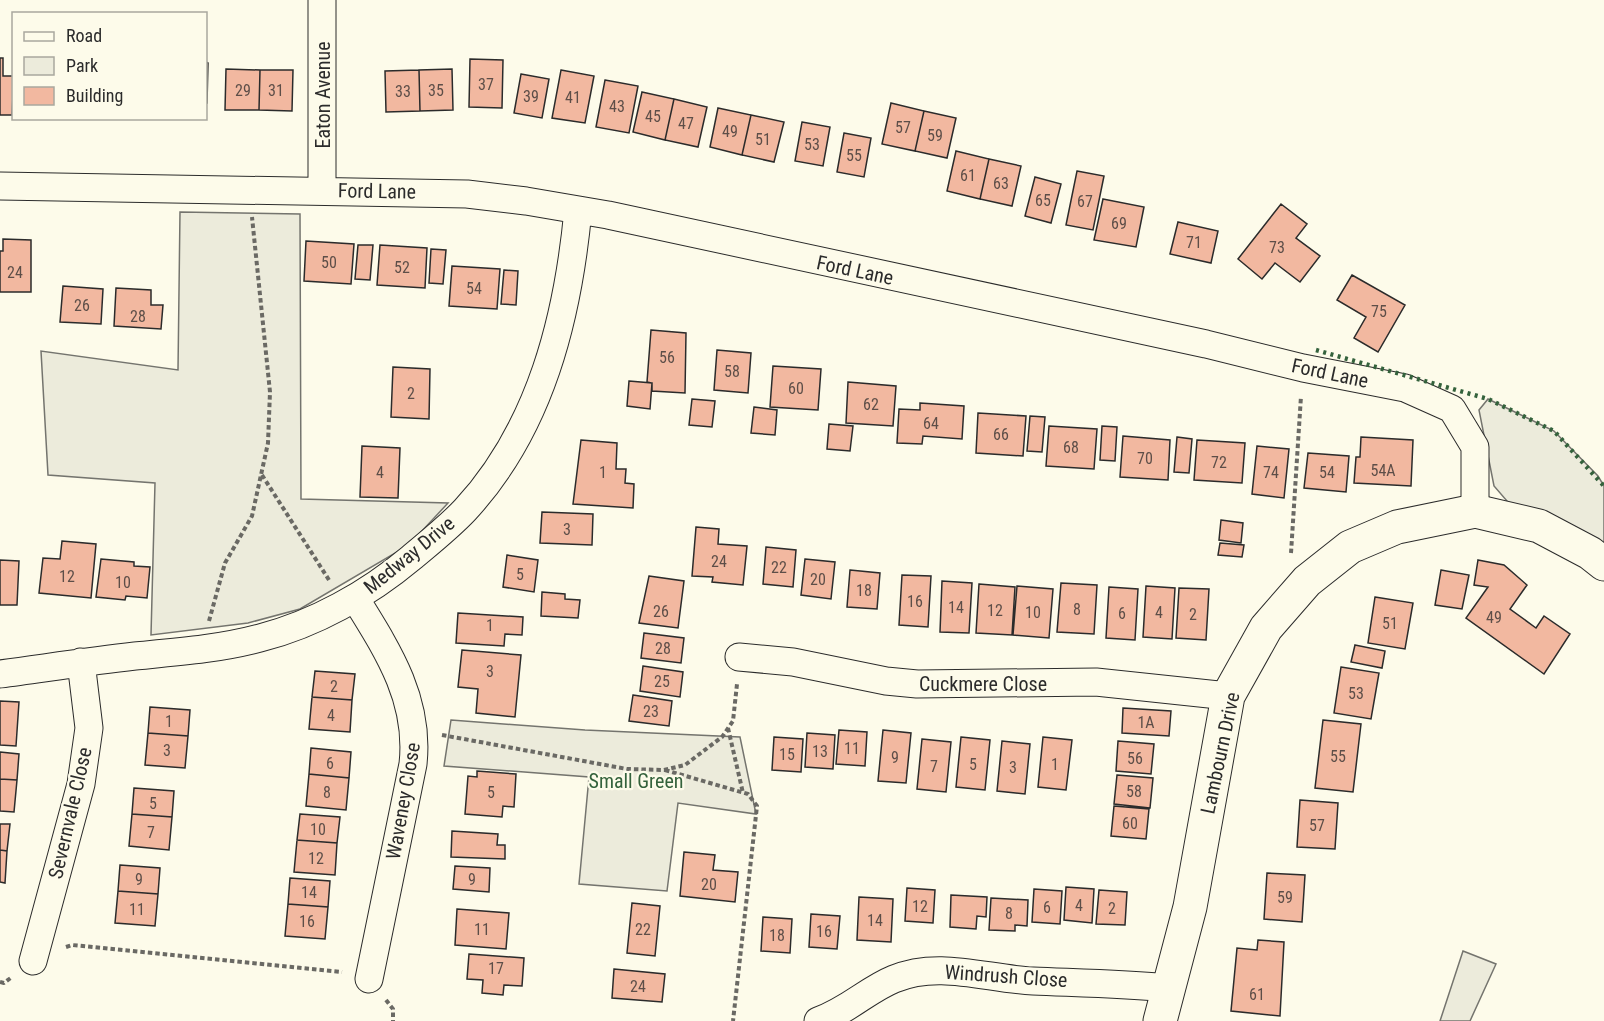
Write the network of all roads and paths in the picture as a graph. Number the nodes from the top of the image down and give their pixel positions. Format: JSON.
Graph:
{"nodes":[{"id":1,"x":322,"y":0,"type":"edge"},
{"id":2,"x":0,"y":186,"type":"edge"},
{"id":3,"x":250,"y":189,"type":"junction"},
{"id":4,"x":322,"y":190,"type":"junction"},
{"id":5,"x":579,"y":210,"type":"junction"},
{"id":6,"x":1304,"y":368,"type":"junction"},
{"id":7,"x":262,"y":475,"type":"junction"},
{"id":8,"x":1475,"y":511,"type":"junction"},
{"id":9,"x":1604,"y":564,"type":"edge"},
{"id":10,"x":1307,"y":581,"type":"junction"},
{"id":11,"x":350,"y":601,"type":"junction"},
{"id":12,"x":207,"y":648,"type":"junction"},
{"id":13,"x":739,"y":657,"type":"joint"},
{"id":14,"x":81,"y":662,"type":"junction"},
{"id":15,"x":0,"y":674,"type":"edge"},
{"id":16,"x":1228,"y":696,"type":"junction"},
{"id":17,"x":728,"y":727,"type":"junction"},
{"id":18,"x":415,"y":730,"type":"junction"},
{"id":19,"x":664,"y":770,"type":"junction"},
{"id":20,"x":743,"y":793,"type":"junction"},
{"id":21,"x":33,"y":962,"type":"joint"},
{"id":22,"x":369,"y":979,"type":"joint"},
{"id":23,"x":1170,"y":988,"type":"junction"},
{"id":24,"x":733,"y":1021,"type":"edge"},
{"id":25,"x":818,"y":1021,"type":"edge"},
{"id":26,"x":1160,"y":1021,"type":"edge"}],
"edges":[{"from":1,"to":4,"type":"street","name":"Eaton Avenue"},
{"from":2,"to":3,"type":"street","name":"Ford Lane"},
{"from":3,"to":4,"type":"street","name":"Ford Lane"},
{"from":3,"to":7,"type":"path"},
{"from":4,"to":5,"type":"street","name":"Ford Lane"},
{"from":5,"to":6,"type":"street","name":"Ford Lane"},
{"from":5,"to":11,"type":"street","name":"Medway Drive"},
{"from":6,"to":8,"type":"street","name":"Ford Lane"},
{"from":6,"to":10,"type":"path"},
{"from":7,"to":11,"type":"path"},
{"from":7,"to":12,"type":"path"},
{"from":8,"to":9,"type":"street"},
{"from":8,"to":10,"type":"street","name":"Lambourn Drive"},
{"from":10,"to":16,"type":"street","name":"Lambourn Drive"},
{"from":11,"to":12,"type":"street","name":"Medway Drive"},
{"from":11,"to":18,"type":"street","name":"Waveney Close"},
{"from":12,"to":14,"type":"street","name":"Medway Drive"},
{"from":13,"to":16,"type":"street","name":"Cuckmere Close"},
{"from":13,"to":17,"type":"path"},
{"from":14,"to":15,"type":"street","name":"Medway Drive"},
{"from":14,"to":21,"type":"street","name":"Severnvale Close"},
{"from":16,"to":23,"type":"street","name":"Lambourn Drive"},
{"from":17,"to":19,"type":"path"},
{"from":17,"to":20,"type":"path"},
{"from":18,"to":19,"type":"path"},
{"from":18,"to":22,"type":"street","name":"Waveney Close"},
{"from":19,"to":20,"type":"path"},
{"from":20,"to":24,"type":"path"},
{"from":21,"to":22,"type":"path"},
{"from":23,"to":25,"type":"street","name":"Windrush Close"},
{"from":23,"to":26,"type":"street","name":"Lambourn Drive"}]}
